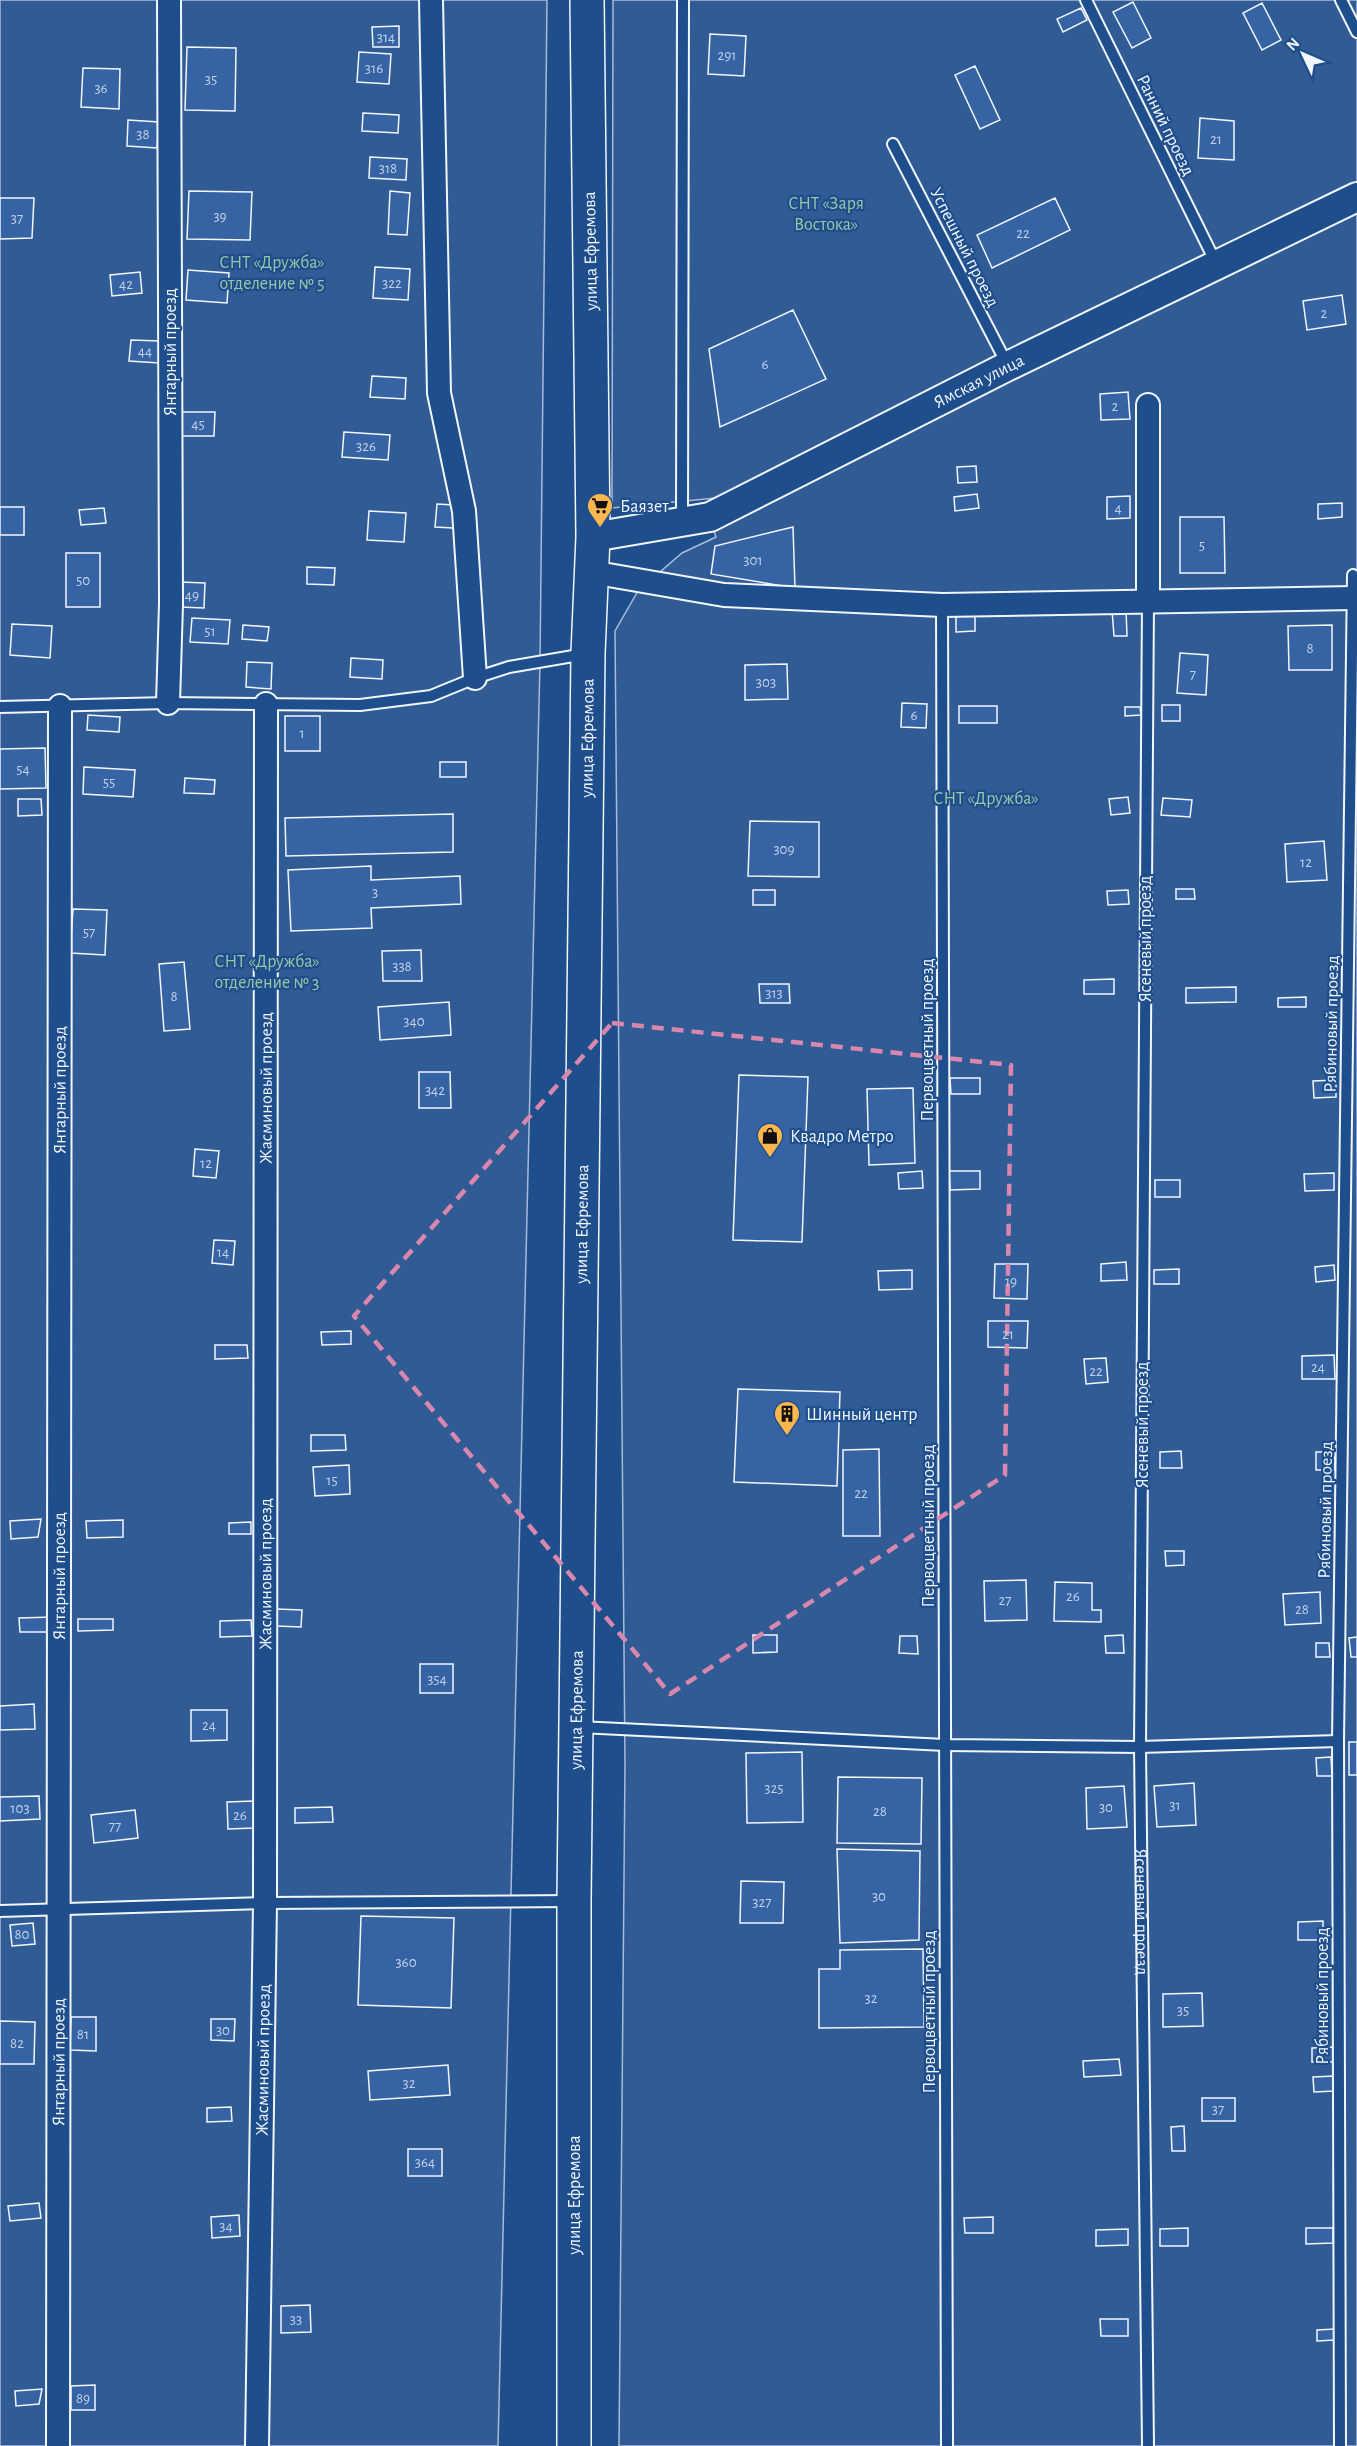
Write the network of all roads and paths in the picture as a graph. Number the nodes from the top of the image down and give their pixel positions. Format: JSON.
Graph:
{"nodes":[{"id":1,"x":169,"y":0,"type":"edge"},
{"id":2,"x":431,"y":0,"type":"edge"},
{"id":3,"x":587,"y":0,"type":"edge"},
{"id":4,"x":683,"y":0,"type":"edge"},
{"id":5,"x":1086,"y":0,"type":"edge"},
{"id":6,"x":1341,"y":0,"type":"edge"},
{"id":7,"x":1357,"y":32,"type":"edge"},
{"id":8,"x":893,"y":144,"type":"dead end"},
{"id":9,"x":1357,"y":197,"type":"edge"},
{"id":10,"x":1217,"y":265,"type":"junction"},
{"id":11,"x":1008,"y":366,"type":"junction"},
{"id":12,"x":1148,"y":405,"type":"dead end"},
{"id":13,"x":682,"y":523,"type":"junction"},
{"id":14,"x":593,"y":537,"type":"junction"},
{"id":15,"x":591,"y":572,"type":"junction"},
{"id":16,"x":1353,"y":575,"type":"dead end"},
{"id":17,"x":1353,"y":598,"type":"junction"},
{"id":18,"x":1148,"y":602,"type":"junction"},
{"id":19,"x":942,"y":605,"type":"junction"},
{"id":20,"x":588,"y":653,"type":"junction"},
{"id":21,"x":475,"y":678,"type":"junction"},
{"id":22,"x":168,"y":703,"type":"junction"},
{"id":23,"x":267,"y":704,"type":"junction"},
{"id":24,"x":60,"y":706,"type":"junction"},
{"id":25,"x":0,"y":707,"type":"edge"},
{"id":26,"x":576,"y":1727,"type":"junction"},
{"id":27,"x":1338,"y":1741,"type":"junction"},
{"id":28,"x":945,"y":1745,"type":"junction"},
{"id":29,"x":1140,"y":1747,"type":"junction"},
{"id":30,"x":574,"y":1901,"type":"junction"},
{"id":31,"x":265,"y":1903,"type":"junction"},
{"id":32,"x":0,"y":1911,"type":"edge"},
{"id":33,"x":58,"y":1911,"type":"junction"},
{"id":34,"x":58,"y":2446,"type":"edge"},
{"id":35,"x":257,"y":2446,"type":"edge"},
{"id":36,"x":574,"y":2446,"type":"edge"},
{"id":37,"x":947,"y":2446,"type":"edge"},
{"id":38,"x":1148,"y":2446,"type":"edge"},
{"id":39,"x":1340,"y":2446,"type":"edge"}],
"edges":[{"from":1,"to":22,"type":"street","name":"Янтарный проезд"},
{"from":2,"to":21,"type":"street"},
{"from":3,"to":14,"type":"main road","name":"улица Ефремова"},
{"from":4,"to":13,"type":"lane"},
{"from":5,"to":10,"type":"lane","name":"Ранний проезд"},
{"from":6,"to":7,"type":"lane"},
{"from":8,"to":11,"type":"lane","name":"Успешный проезд"},
{"from":9,"to":10,"type":"street","name":"Ямская улица"},
{"from":10,"to":11,"type":"street","name":"Ямская улица"},
{"from":11,"to":13,"type":"street","name":"Ямская улица"},
{"from":12,"to":18,"type":"street","name":"Ясеневый проезд"},
{"from":13,"to":14,"type":"street","name":"Ямская улица"},
{"from":14,"to":15,"type":"main road","name":"улица Ефремова"},
{"from":15,"to":19,"type":"street"},
{"from":15,"to":20,"type":"main road","name":"улица Ефремова"},
{"from":16,"to":17,"type":"lane","name":"Рябиновый проезд"},
{"from":17,"to":18,"type":"street"},
{"from":17,"to":27,"type":"lane","name":"Рябиновый проезд"},
{"from":18,"to":19,"type":"street"},
{"from":18,"to":29,"type":"lane","name":"Ясеневый проезд"},
{"from":19,"to":28,"type":"lane","name":"Первоцветный проезд"},
{"from":20,"to":21,"type":"lane"},
{"from":20,"to":26,"type":"main road","name":"улица Ефремова"},
{"from":21,"to":23,"type":"lane"},
{"from":22,"to":23,"type":"lane"},
{"from":22,"to":24,"type":"lane"},
{"from":23,"to":31,"type":"street","name":"Жасминовый проезд"},
{"from":24,"to":25,"type":"lane"},
{"from":24,"to":33,"type":"street","name":"Янтарный проезд"},
{"from":26,"to":28,"type":"lane"},
{"from":26,"to":30,"type":"main road","name":"улица Ефремова"},
{"from":27,"to":29,"type":"lane"},
{"from":27,"to":39,"type":"lane","name":"Рябиновый проезд"},
{"from":28,"to":29,"type":"lane"},
{"from":28,"to":37,"type":"lane","name":"Первоцветный проезд"},
{"from":29,"to":38,"type":"lane","name":"Ясеневый проезд"},
{"from":30,"to":31,"type":"lane"},
{"from":30,"to":36,"type":"main road","name":"улица Ефремова"},
{"from":31,"to":33,"type":"lane"},
{"from":31,"to":35,"type":"street","name":"Жасминовый проезд"},
{"from":32,"to":33,"type":"lane"},
{"from":33,"to":34,"type":"street","name":"Янтарный проезд"}]}
